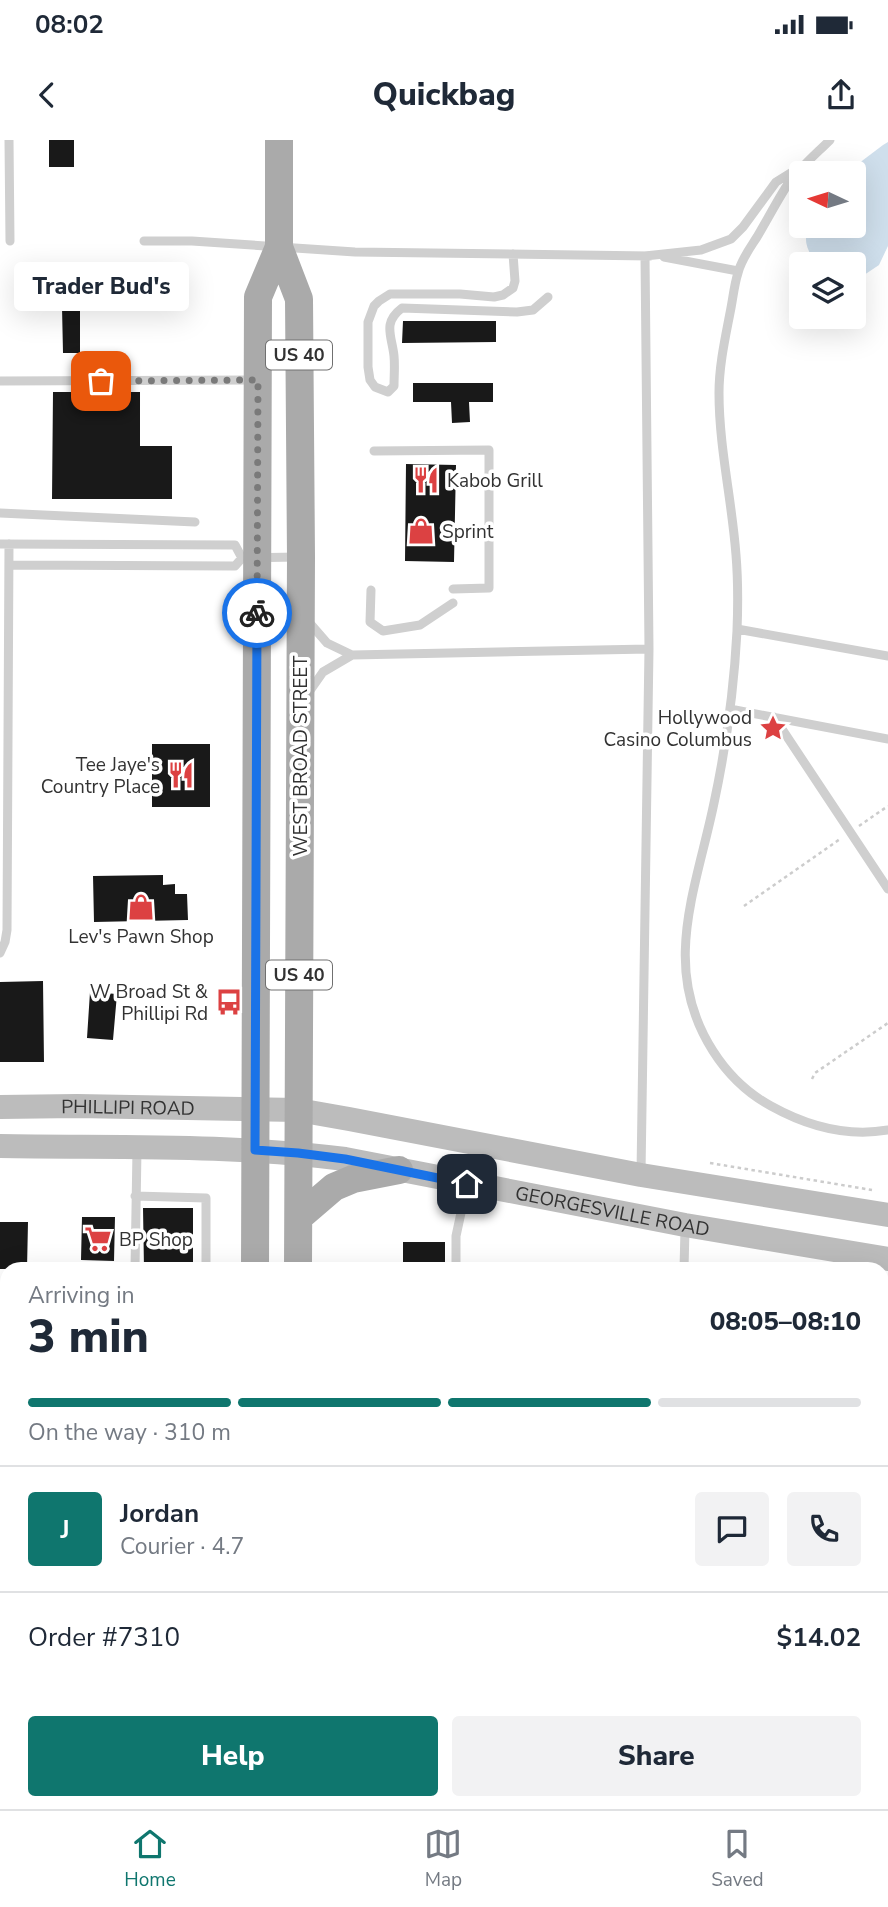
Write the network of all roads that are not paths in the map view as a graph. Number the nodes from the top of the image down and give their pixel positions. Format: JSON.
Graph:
{"nodes":[{"id":1,"x":9,"y":140,"type":"edge"},
{"id":2,"x":279,"y":140,"type":"edge"},
{"id":3,"x":830,"y":140,"type":"edge"},
{"id":4,"x":808,"y":161,"type":"edge"},
{"id":5,"x":789,"y":174,"type":"edge"},
{"id":6,"x":789,"y":183,"type":"edge"},
{"id":7,"x":10,"y":241,"type":"dead end"},
{"id":8,"x":144,"y":241,"type":"dead end"},
{"id":9,"x":279,"y":247,"type":"junction"},
{"id":10,"x":513,"y":254,"type":"junction"},
{"id":11,"x":645,"y":256,"type":"junction"},
{"id":12,"x":738,"y":271,"type":"junction"},
{"id":13,"x":548,"y":297,"type":"dead end"},
{"id":14,"x":258,"y":380,"type":"junction"},
{"id":15,"x":0,"y":382,"type":"edge"},
{"id":16,"x":374,"y":451,"type":"dead end"},
{"id":17,"x":0,"y":513,"type":"edge"},
{"id":18,"x":195,"y":522,"type":"dead end"},
{"id":19,"x":5,"y":544,"type":"edge"},
{"id":20,"x":301,"y":557,"type":"junction"},
{"id":21,"x":250,"y":558,"type":"junction"},
{"id":22,"x":9,"y":565,"type":"junction"},
{"id":23,"x":453,"y":589,"type":"dead end"},
{"id":24,"x":371,"y":590,"type":"dead end"},
{"id":25,"x":453,"y":603,"type":"dead end"},
{"id":26,"x":300,"y":612,"type":"junction"},
{"id":27,"x":737,"y":629,"type":"junction"},
{"id":28,"x":649,"y":649,"type":"junction"},
{"id":29,"x":352,"y":655,"type":"junction"},
{"id":30,"x":888,"y":656,"type":"edge"},
{"id":31,"x":300,"y":706,"type":"junction"},
{"id":32,"x":730,"y":709,"type":"junction"},
{"id":33,"x":774,"y":717,"type":"junction"},
{"id":34,"x":888,"y":739,"type":"edge"},
{"id":35,"x":888,"y":889,"type":"edge"},
{"id":36,"x":0,"y":953,"type":"edge"},
{"id":37,"x":0,"y":1107,"type":"edge"},
{"id":38,"x":256,"y":1109,"type":"junction"},
{"id":39,"x":298,"y":1110,"type":"junction"},
{"id":40,"x":888,"y":1130,"type":"edge"},
{"id":41,"x":0,"y":1146,"type":"edge"},
{"id":42,"x":137,"y":1148,"type":"junction"},
{"id":43,"x":255,"y":1150,"type":"junction"},
{"id":44,"x":298,"y":1153,"type":"junction"},
{"id":45,"x":399,"y":1170,"type":"junction"},
{"id":46,"x":641,"y":1175,"type":"junction"},
{"id":47,"x":467,"y":1184,"type":"junction"},
{"id":48,"x":135,"y":1196,"type":"junction"},
{"id":49,"x":888,"y":1215,"type":"edge"},
{"id":50,"x":299,"y":1217,"type":"junction"},
{"id":51,"x":685,"y":1225,"type":"junction"},
{"id":52,"x":888,"y":1259,"type":"edge"},
{"id":53,"x":135,"y":1262,"type":"edge"},
{"id":54,"x":206,"y":1262,"type":"edge"},
{"id":55,"x":255,"y":1262,"type":"edge"},
{"id":56,"x":298,"y":1262,"type":"edge"},
{"id":57,"x":456,"y":1262,"type":"edge"},
{"id":58,"x":684,"y":1262,"type":"edge"}],
"edges":[{"from":1,"to":7,"type":"lane"},
{"from":2,"to":9,"type":"main road","name":"WEST BROAD STREET","number":"US 40"},
{"from":3,"to":4,"type":"lane"},
{"from":5,"to":11,"type":"lane"},
{"from":6,"to":12,"type":"lane"},
{"from":8,"to":9,"type":"lane"},
{"from":9,"to":10,"type":"lane"},
{"from":9,"to":14,"type":"main road","name":"WEST BROAD STREET","number":"US 40"},
{"from":9,"to":20,"type":"main road","name":"WEST BROAD STREET","number":"US 40"},
{"from":10,"to":11,"type":"lane"},
{"from":10,"to":13,"type":"lane"},
{"from":11,"to":12,"type":"lane"},
{"from":11,"to":28,"type":"lane"},
{"from":12,"to":27,"type":"lane"},
{"from":14,"to":15,"type":"lane"},
{"from":14,"to":21,"type":"main road","name":"WEST BROAD STREET","number":"US 40"},
{"from":16,"to":23,"type":"lane"},
{"from":17,"to":18,"type":"lane"},
{"from":19,"to":21,"type":"lane"},
{"from":19,"to":22,"type":"lane"},
{"from":20,"to":21,"type":"lane"},
{"from":20,"to":26,"type":"main road","name":"WEST BROAD STREET","number":"US 40"},
{"from":21,"to":22,"type":"lane"},
{"from":21,"to":38,"type":"main road","name":"WEST BROAD STREET","number":"US 40"},
{"from":22,"to":36,"type":"lane"},
{"from":24,"to":25,"type":"lane"},
{"from":26,"to":29,"type":"lane"},
{"from":26,"to":31,"type":"main road","name":"WEST BROAD STREET","number":"US 40"},
{"from":27,"to":30,"type":"lane"},
{"from":27,"to":32,"type":"lane"},
{"from":28,"to":29,"type":"lane"},
{"from":28,"to":46,"type":"lane"},
{"from":29,"to":31,"type":"lane"},
{"from":31,"to":39,"type":"main road","name":"WEST BROAD STREET","number":"US 40"},
{"from":32,"to":33,"type":"lane"},
{"from":32,"to":40,"type":"lane"},
{"from":33,"to":34,"type":"lane"},
{"from":33,"to":35,"type":"lane"},
{"from":37,"to":38,"type":"main road","name":"PHILLIPI ROAD"},
{"from":38,"to":39,"type":"main road"},
{"from":38,"to":43,"type":"main road","name":"WEST BROAD STREET","number":"US 40"},
{"from":39,"to":44,"type":"main road","name":"WEST BROAD STREET","number":"US 40"},
{"from":39,"to":46,"type":"main road"},
{"from":41,"to":42,"type":"main road","name":"PHILLIPI ROAD"},
{"from":42,"to":43,"type":"main road","name":"PHILLIPI ROAD"},
{"from":42,"to":48,"type":"lane"},
{"from":43,"to":44,"type":"main road","name":"GEORGESVILLE ROAD"},
{"from":43,"to":55,"type":"main road","name":"WEST BROAD STREET","number":"US 40"},
{"from":44,"to":45,"type":"main road","name":"GEORGESVILLE ROAD"},
{"from":44,"to":50,"type":"main road","name":"WEST BROAD STREET","number":"US 40"},
{"from":45,"to":47,"type":"main road","name":"GEORGESVILLE ROAD"},
{"from":45,"to":50,"type":"main road"},
{"from":46,"to":49,"type":"main road"},
{"from":47,"to":51,"type":"main road","name":"GEORGESVILLE ROAD"},
{"from":47,"to":57,"type":"lane"},
{"from":48,"to":53,"type":"lane"},
{"from":48,"to":54,"type":"lane"},
{"from":50,"to":56,"type":"main road","name":"WEST BROAD STREET","number":"US 40"},
{"from":51,"to":52,"type":"main road","name":"GEORGESVILLE ROAD"},
{"from":51,"to":58,"type":"lane"}]}
